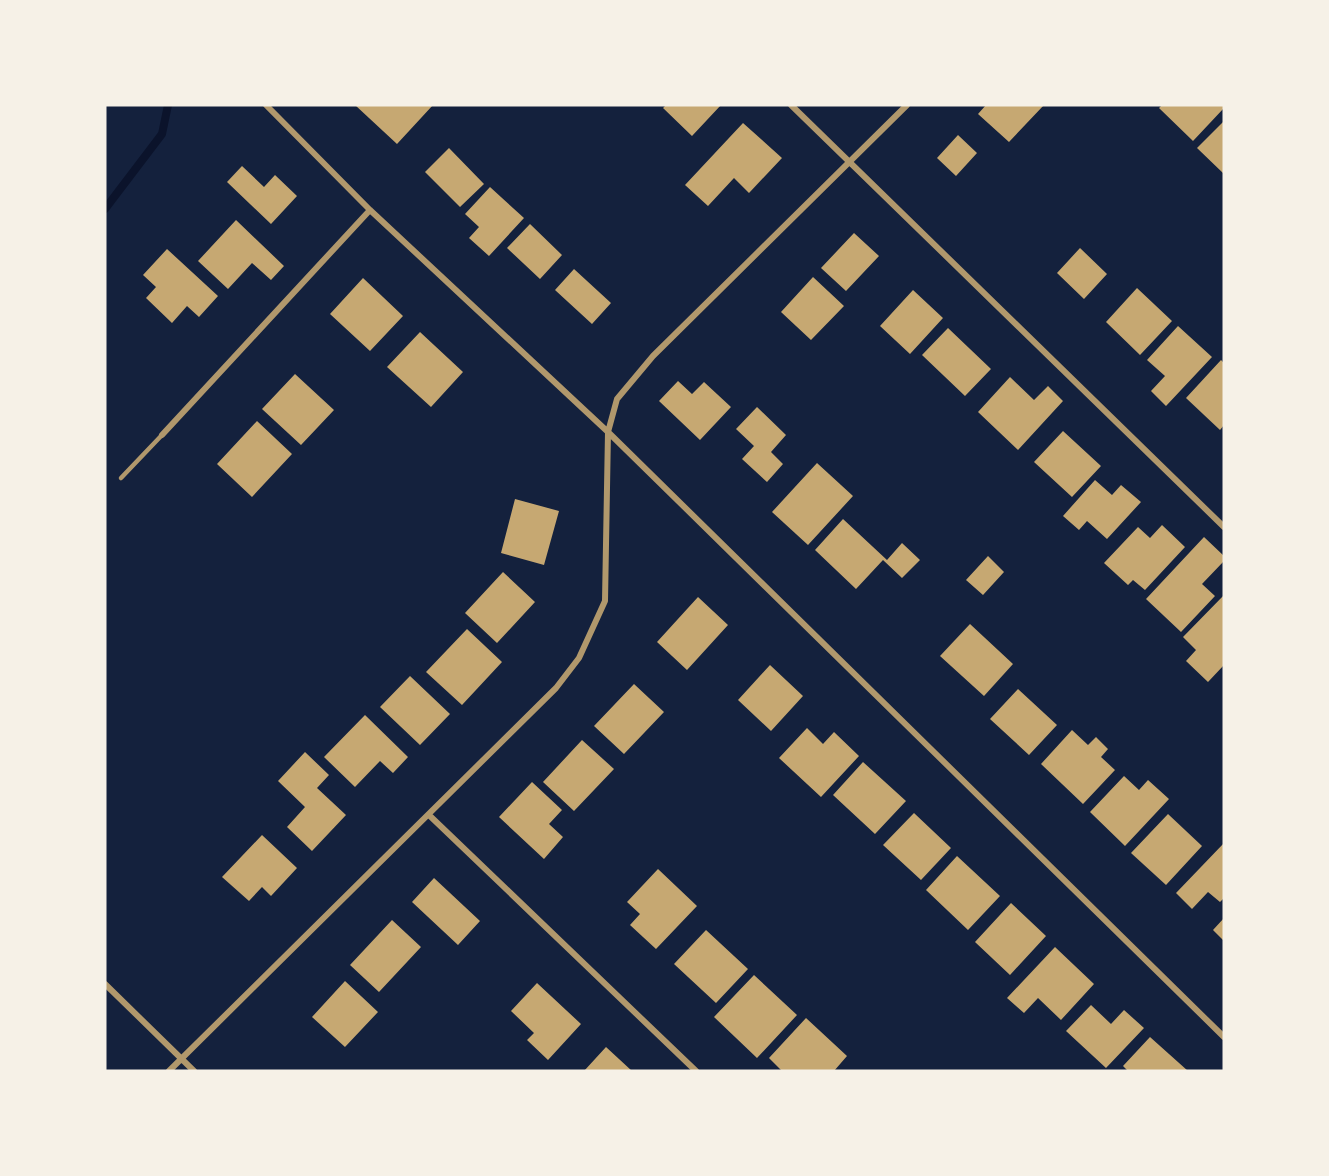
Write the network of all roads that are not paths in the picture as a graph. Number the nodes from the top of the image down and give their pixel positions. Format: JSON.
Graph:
{"nodes":[{"id":1,"x":266,"y":105,"type":"edge"},
{"id":2,"x":791,"y":105,"type":"edge"},
{"id":3,"x":907,"y":105,"type":"edge"},
{"id":4,"x":849,"y":160,"type":"junction"},
{"id":5,"x":370,"y":210,"type":"junction"},
{"id":6,"x":609,"y":432,"type":"junction"},
{"id":7,"x":162,"y":435,"type":"joint"},
{"id":8,"x":121,"y":478,"type":"dead end"},
{"id":9,"x":1224,"y":527,"type":"edge"},
{"id":10,"x":430,"y":816,"type":"junction"},
{"id":11,"x":105,"y":984,"type":"edge"},
{"id":12,"x":1224,"y":1037,"type":"edge"},
{"id":13,"x":181,"y":1058,"type":"junction"},
{"id":14,"x":169,"y":1071,"type":"edge"},
{"id":15,"x":194,"y":1071,"type":"edge"},
{"id":16,"x":696,"y":1071,"type":"edge"}],
"edges":[{"from":1,"to":5,"type":"street"},
{"from":2,"to":4,"type":"street"},
{"from":3,"to":4,"type":"street"},
{"from":4,"to":6,"type":"street"},
{"from":4,"to":9,"type":"street"},
{"from":5,"to":6,"type":"street"},
{"from":5,"to":7,"type":"street"},
{"from":6,"to":10,"type":"street"},
{"from":6,"to":12,"type":"street"},
{"from":7,"to":8,"type":"lane"},
{"from":10,"to":13,"type":"street"},
{"from":10,"to":16,"type":"street"},
{"from":11,"to":13,"type":"street"},
{"from":13,"to":14,"type":"street"},
{"from":13,"to":15,"type":"street"}]}
